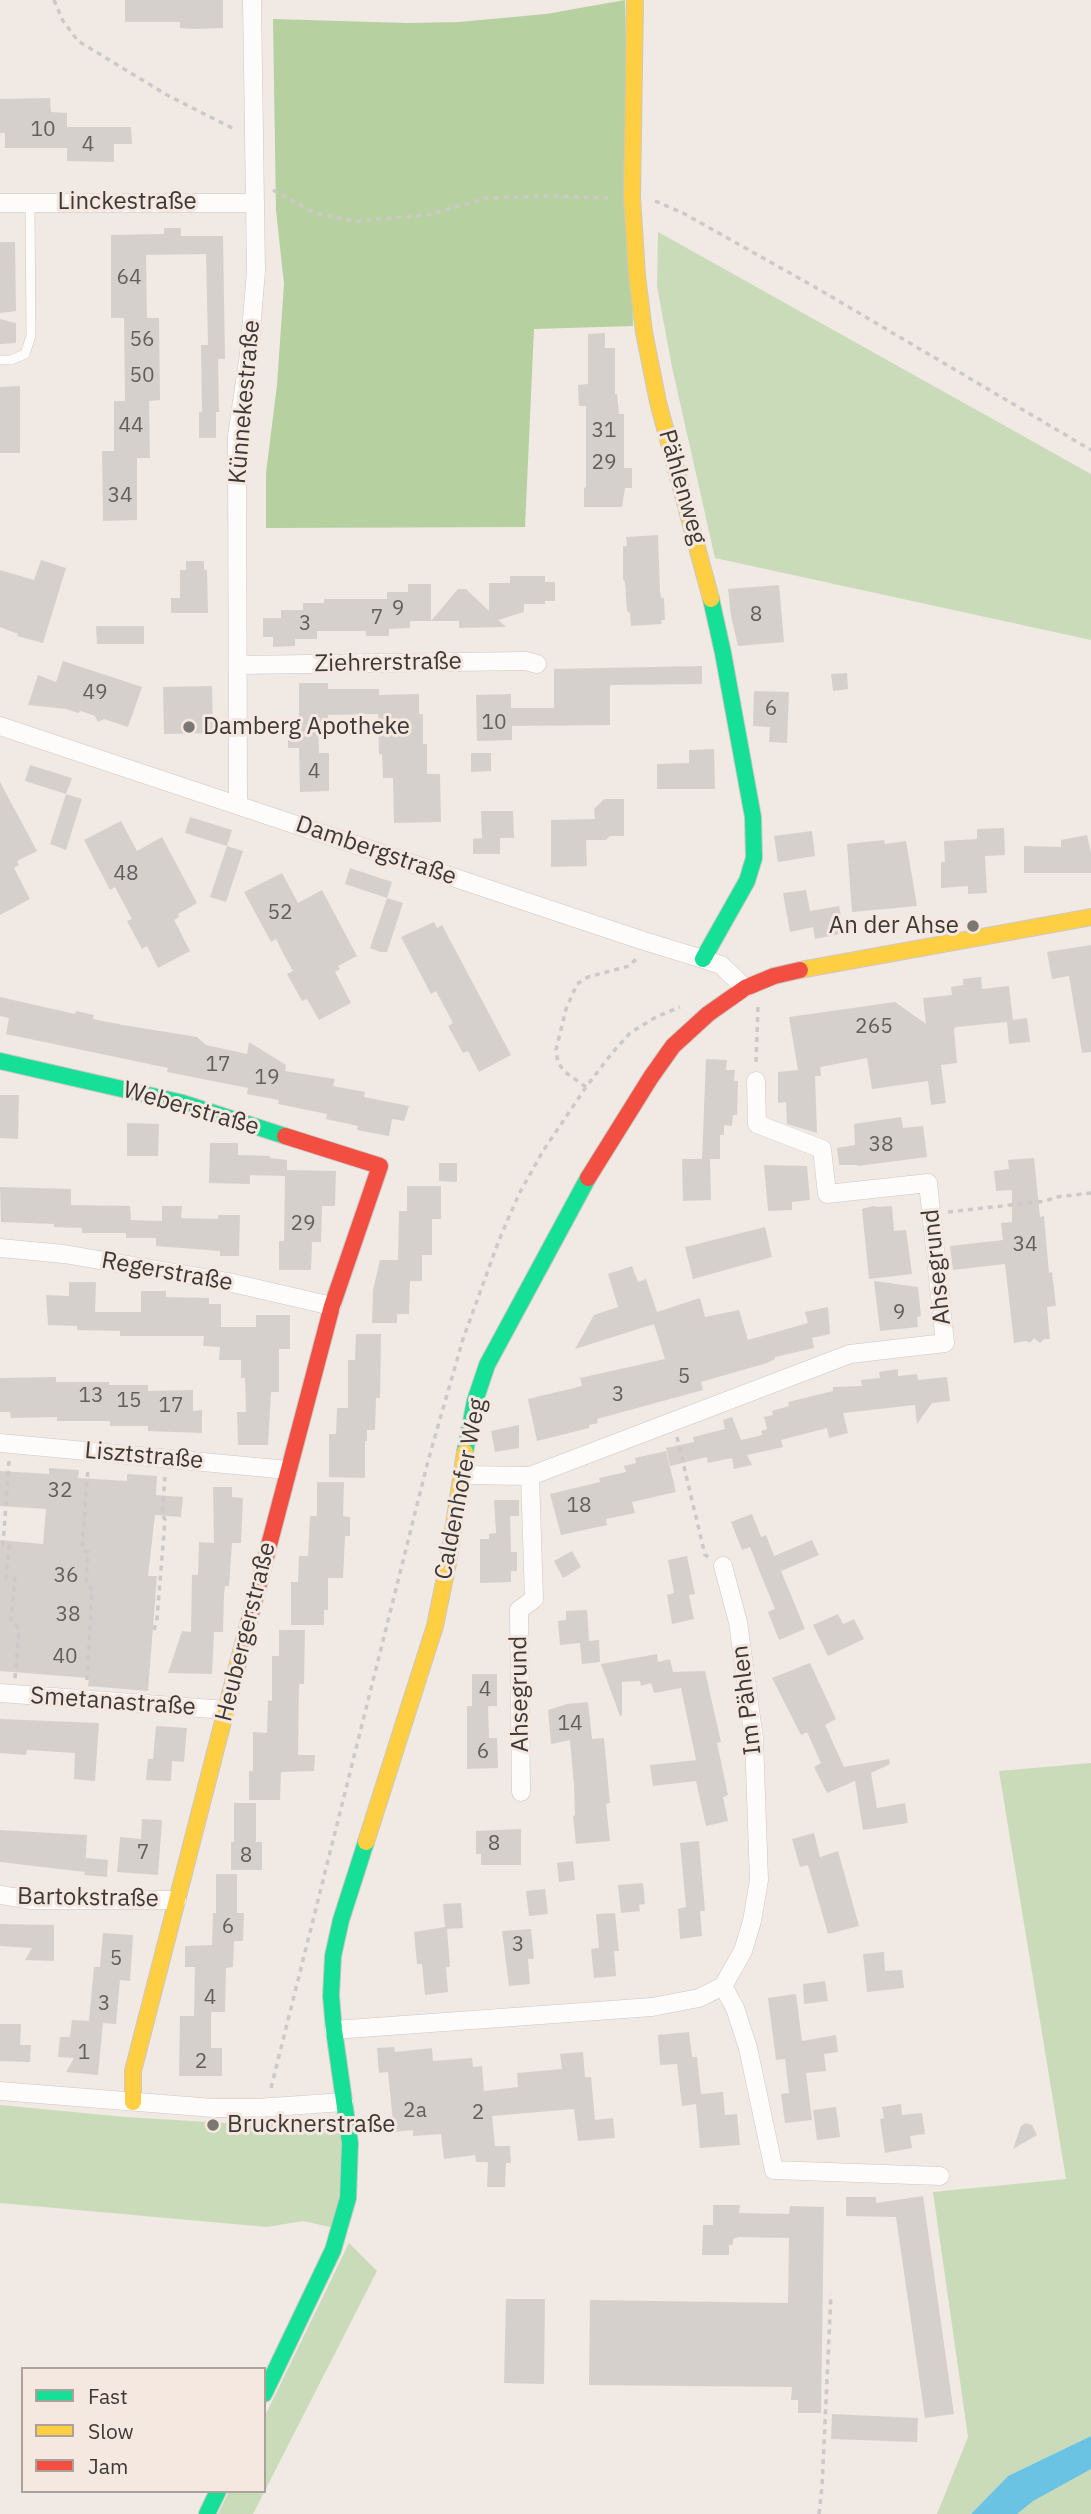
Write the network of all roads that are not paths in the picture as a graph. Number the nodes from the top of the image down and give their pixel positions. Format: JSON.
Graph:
{"nodes":[{"id":1,"x":252,"y":0,"type":"edge"},
{"id":2,"x":635,"y":0,"type":"edge"},
{"id":3,"x":0,"y":203,"type":"edge"},
{"id":4,"x":30,"y":203,"type":"junction"},
{"id":5,"x":254,"y":203,"type":"junction"},
{"id":6,"x":0,"y":360,"type":"edge"},
{"id":7,"x":537,"y":664,"type":"dead end"},
{"id":8,"x":238,"y":665,"type":"junction"},
{"id":9,"x":0,"y":726,"type":"edge"},
{"id":10,"x":238,"y":804,"type":"junction"},
{"id":11,"x":1091,"y":917,"type":"edge"},
{"id":12,"x":704,"y":959,"type":"junction"},
{"id":13,"x":745,"y":988,"type":"junction"},
{"id":14,"x":0,"y":1061,"type":"edge"},
{"id":15,"x":756,"y":1080,"type":"road end"},
{"id":16,"x":380,"y":1166,"type":"joint"},
{"id":17,"x":0,"y":1248,"type":"edge"},
{"id":18,"x":332,"y":1306,"type":"junction"},
{"id":19,"x":5,"y":1444,"type":"edge"},
{"id":20,"x":288,"y":1470,"type":"junction"},
{"id":21,"x":461,"y":1475,"type":"junction"},
{"id":22,"x":530,"y":1476,"type":"junction"},
{"id":23,"x":723,"y":1566,"type":"road end"},
{"id":24,"x":7,"y":1693,"type":"edge"},
{"id":25,"x":226,"y":1710,"type":"junction"},
{"id":26,"x":521,"y":1792,"type":"dead end"},
{"id":27,"x":0,"y":1895,"type":"edge"},
{"id":28,"x":177,"y":1900,"type":"junction"},
{"id":29,"x":723,"y":1986,"type":"junction"},
{"id":30,"x":334,"y":2030,"type":"junction"},
{"id":31,"x":0,"y":2091,"type":"edge"},
{"id":32,"x":133,"y":2102,"type":"junction"},
{"id":33,"x":344,"y":2102,"type":"junction"},
{"id":34,"x":940,"y":2176,"type":"dead end"},
{"id":35,"x":266,"y":2390,"type":"edge"},
{"id":36,"x":217,"y":2493,"type":"edge"},
{"id":37,"x":207,"y":2514,"type":"edge"}],
"edges":[{"from":1,"to":5,"type":"street","name":"Künnekestraße"},
{"from":2,"to":12,"type":"street","name":"Pählenweg"},
{"from":3,"to":4,"type":"street","name":"Linckestraße"},
{"from":4,"to":5,"type":"street","name":"Linckestraße"},
{"from":4,"to":6,"type":"lane"},
{"from":5,"to":8,"type":"street","name":"Künnekestraße"},
{"from":7,"to":8,"type":"street","name":"Ziehrerstraße"},
{"from":8,"to":10,"type":"street","name":"Künnekestraße"},
{"from":9,"to":10,"type":"street","name":"Dambergstraße"},
{"from":10,"to":12,"type":"street","name":"Dambergstraße"},
{"from":11,"to":13,"type":"street","name":"Caldenhofer Weg"},
{"from":12,"to":13,"type":"street","name":"Dambergstraße"},
{"from":13,"to":21,"type":"street","name":"Caldenhofer Weg"},
{"from":14,"to":16,"type":"street","name":"Weberstraße"},
{"from":15,"to":22,"type":"street","name":"Ahsegrund"},
{"from":16,"to":18,"type":"street","name":"Heubergerstraße"},
{"from":17,"to":18,"type":"street","name":"Regerstraße"},
{"from":18,"to":20,"type":"street","name":"Heubergerstraße"},
{"from":19,"to":20,"type":"street","name":"Lisztstraße"},
{"from":20,"to":25,"type":"street","name":"Heubergerstraße"},
{"from":21,"to":22,"type":"street","name":"Ahsegrund"},
{"from":21,"to":30,"type":"street","name":"Caldenhofer Weg"},
{"from":22,"to":26,"type":"street","name":"Ahsegrund"},
{"from":23,"to":29,"type":"street","name":"Im Pählen"},
{"from":24,"to":25,"type":"street","name":"Smetanastraße"},
{"from":25,"to":28,"type":"street","name":"Heubergerstraße"},
{"from":27,"to":28,"type":"street","name":"Bartokstraße"},
{"from":28,"to":32,"type":"street","name":"Heubergerstraße"},
{"from":29,"to":30,"type":"street"},
{"from":29,"to":34,"type":"street"},
{"from":30,"to":33,"type":"street","name":"Caldenhofer Weg"},
{"from":31,"to":32,"type":"street"},
{"from":32,"to":33,"type":"street"},
{"from":33,"to":35,"type":"street","name":"Caldenhofer Weg"},
{"from":36,"to":37,"type":"street"}]}
